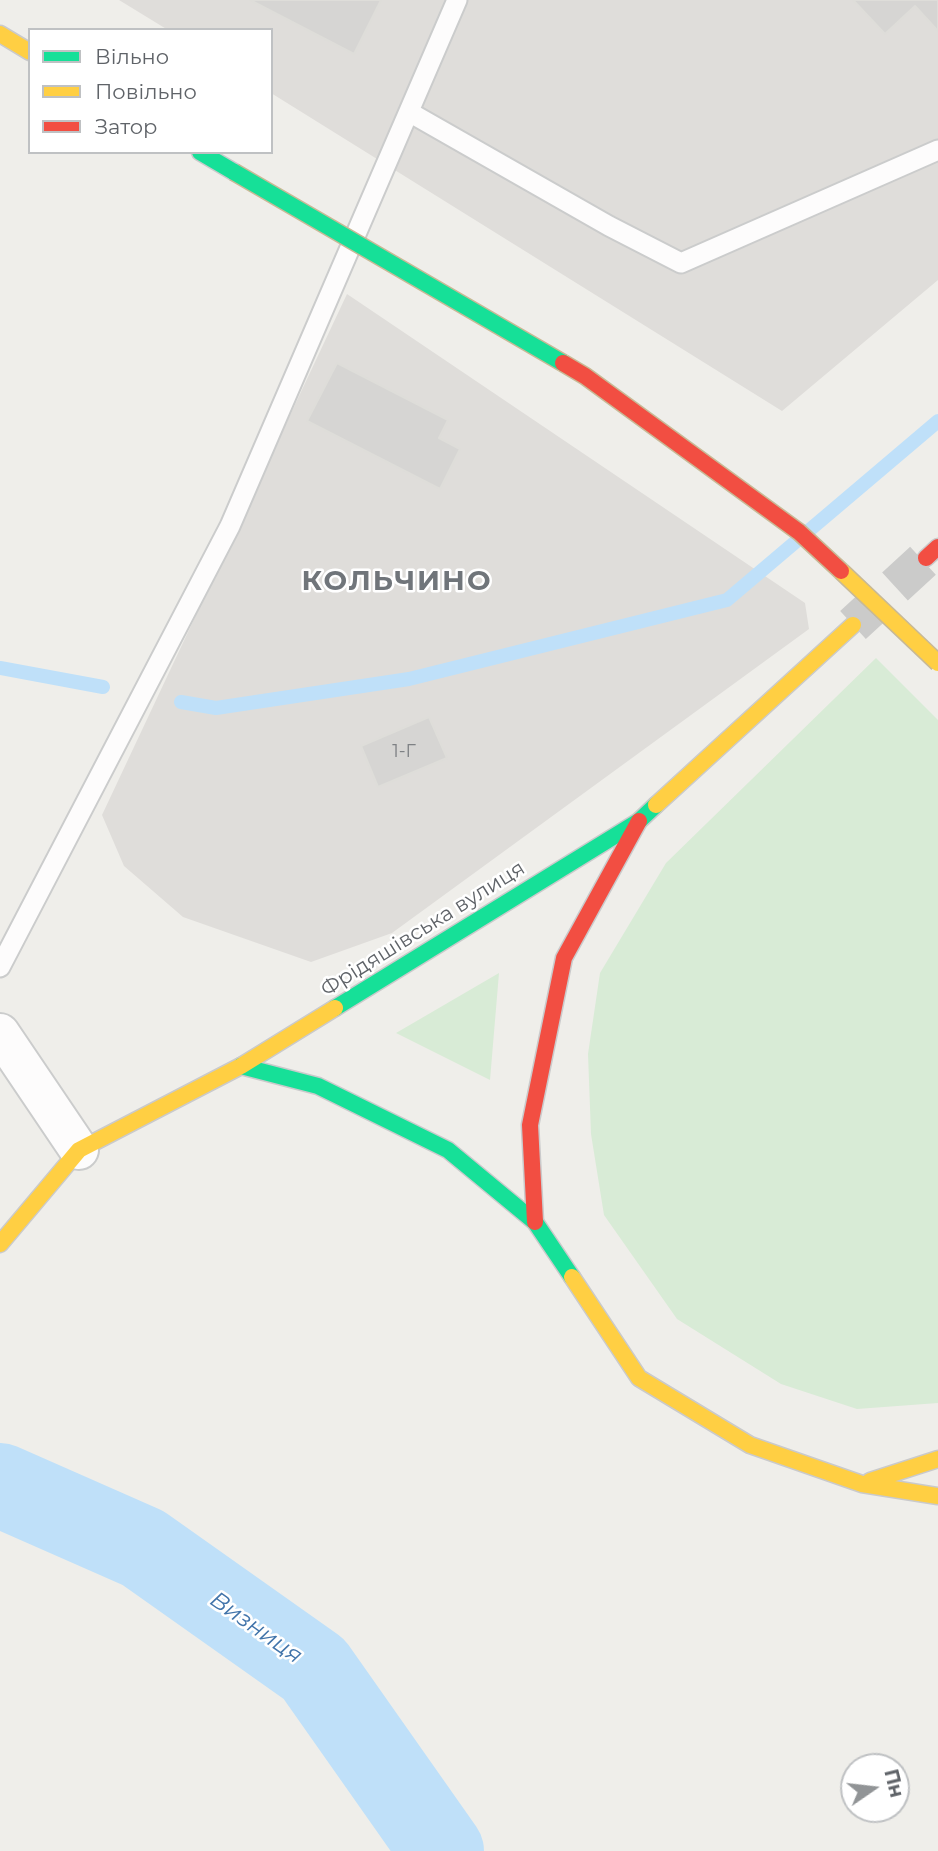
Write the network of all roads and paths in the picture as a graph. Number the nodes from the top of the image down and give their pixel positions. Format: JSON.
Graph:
{"nodes":[{"id":1,"x":457,"y":0,"type":"edge"},
{"id":2,"x":0,"y":34,"type":"edge"},
{"id":3,"x":28,"y":51,"type":"edge"},
{"id":4,"x":409,"y":112,"type":"junction"},
{"id":5,"x":938,"y":150,"type":"edge"},
{"id":6,"x":203,"y":154,"type":"edge"},
{"id":7,"x":853,"y":625,"type":"tunnel mouth"},
{"id":8,"x":938,"y":663,"type":"edge"},
{"id":9,"x":639,"y":821,"type":"junction"},
{"id":10,"x":0,"y":967,"type":"edge"},
{"id":11,"x":0,"y":1033,"type":"edge"},
{"id":12,"x":241,"y":1066,"type":"junction"},
{"id":13,"x":79,"y":1150,"type":"junction"},
{"id":14,"x":535,"y":1222,"type":"junction"},
{"id":15,"x":0,"y":1244,"type":"edge"},
{"id":16,"x":938,"y":1459,"type":"edge"},
{"id":17,"x":862,"y":1484,"type":"junction"},
{"id":18,"x":938,"y":1496,"type":"edge"}],
"edges":[{"from":1,"to":4,"type":"lane"},
{"from":2,"to":3,"type":"main road"},
{"from":4,"to":5,"type":"lane"},
{"from":4,"to":10,"type":"lane"},
{"from":6,"to":8,"type":"main road","bridge":true},
{"from":7,"to":9,"type":"main road","name":"Фрідяшівська вулиця"},
{"from":9,"to":12,"type":"main road","name":"Фрідяшівська вулиця"},
{"from":9,"to":14,"type":"main road"},
{"from":11,"to":13,"type":"street"},
{"from":12,"to":13,"type":"main road","name":"Фрідяшівська вулиця"},
{"from":12,"to":14,"type":"main road"},
{"from":13,"to":15,"type":"main road","name":"Фрідяшівська вулиця"},
{"from":14,"to":17,"type":"main road"},
{"from":16,"to":17,"type":"main road"},
{"from":17,"to":18,"type":"main road"}]}
